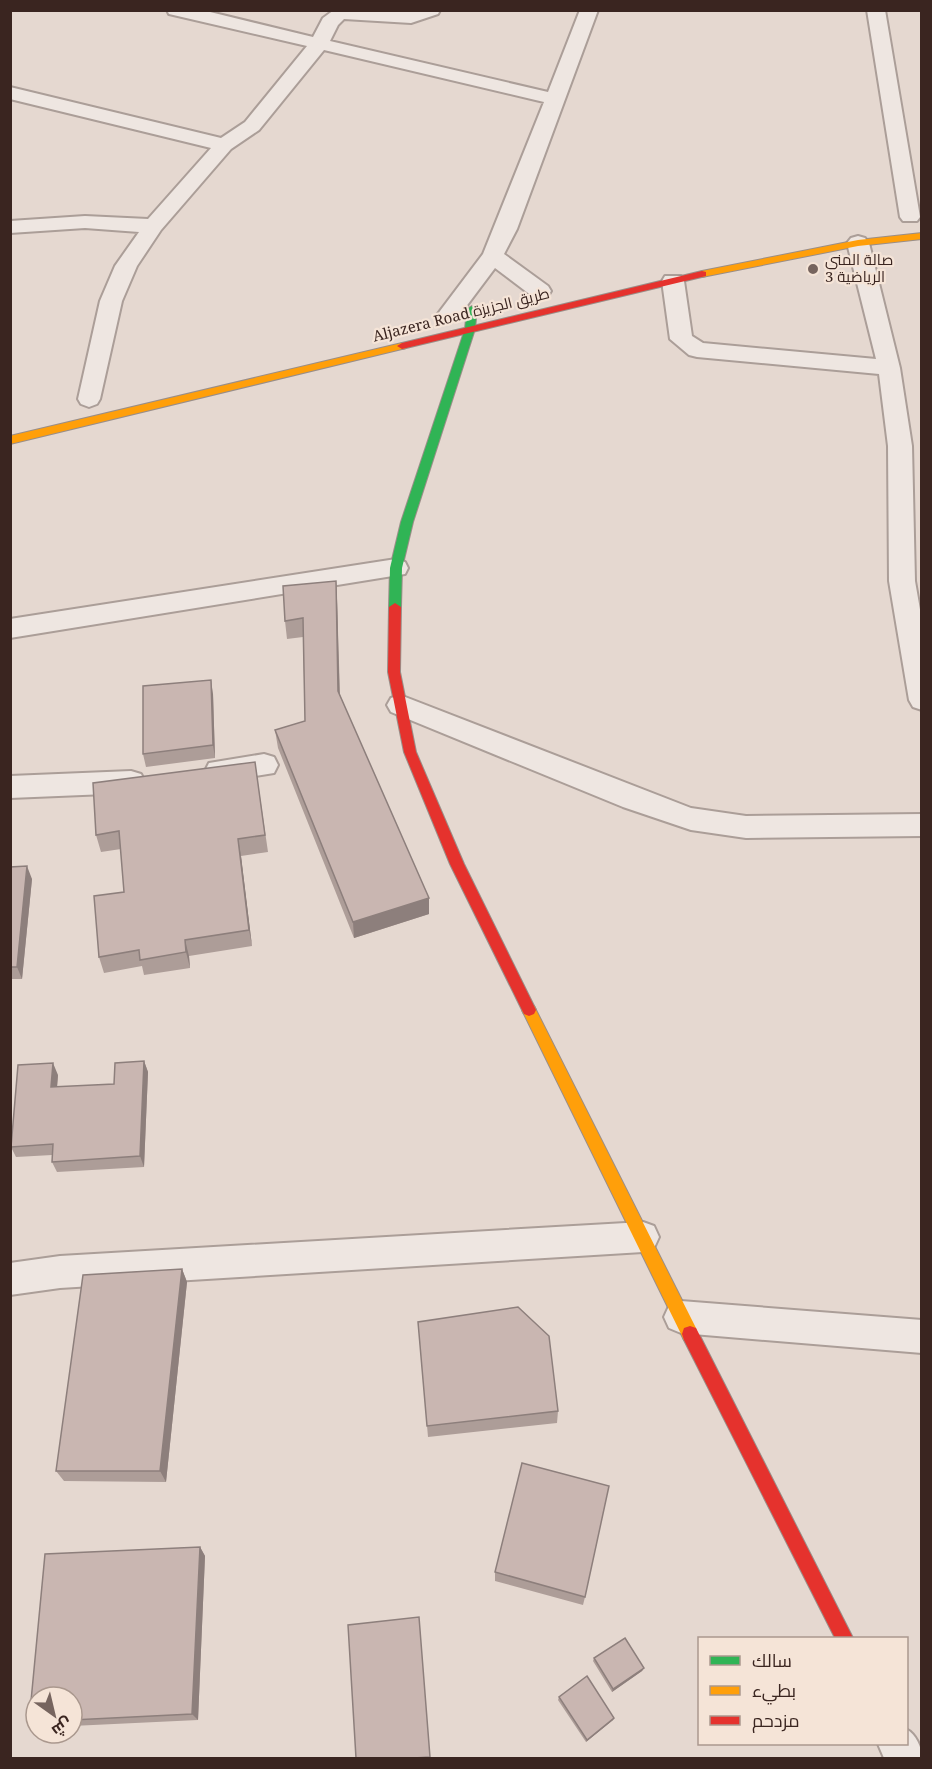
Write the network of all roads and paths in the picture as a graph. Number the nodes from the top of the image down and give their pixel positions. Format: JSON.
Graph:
{"nodes":[{"id":1,"x":176,"y":10,"type":"edge"},
{"id":2,"x":431,"y":10,"type":"edge"},
{"id":3,"x":876,"y":10,"type":"edge"},
{"id":4,"x":587,"y":11,"type":"edge"},
{"id":5,"x":319,"y":44,"type":"junction"},
{"id":6,"x":10,"y":93,"type":"edge"},
{"id":7,"x":555,"y":99,"type":"junction"},
{"id":8,"x":224,"y":145,"type":"junction"},
{"id":9,"x":910,"y":218,"type":"edge"},
{"id":10,"x":153,"y":226,"type":"junction"},
{"id":11,"x":10,"y":227,"type":"edge"},
{"id":12,"x":921,"y":236,"type":"edge"},
{"id":13,"x":858,"y":243,"type":"junction"},
{"id":14,"x":493,"y":256,"type":"junction"},
{"id":15,"x":673,"y":280,"type":"junction"},
{"id":16,"x":546,"y":289,"type":"joint"},
{"id":17,"x":518,"y":297,"type":"dead end"},
{"id":18,"x":442,"y":316,"type":"joint"},
{"id":19,"x":470,"y":329,"type":"junction"},
{"id":20,"x":889,"y":368,"type":"junction"},
{"id":21,"x":90,"y":399,"type":"dead end"},
{"id":22,"x":10,"y":440,"type":"edge"},
{"id":23,"x":911,"y":447,"type":"edge"},
{"id":24,"x":396,"y":568,"type":"junction"},
{"id":25,"x":10,"y":629,"type":"edge"},
{"id":26,"x":921,"y":700,"type":"edge"},
{"id":27,"x":400,"y":705,"type":"junction"},
{"id":28,"x":264,"y":765,"type":"dead end"},
{"id":29,"x":194,"y":774,"type":"edge"},
{"id":30,"x":159,"y":779,"type":"edge"},
{"id":31,"x":10,"y":787,"type":"edge"},
{"id":32,"x":921,"y":825,"type":"edge"},
{"id":33,"x":643,"y":1237,"type":"junction"},
{"id":34,"x":10,"y":1279,"type":"edge"},
{"id":35,"x":681,"y":1317,"type":"junction"},
{"id":36,"x":921,"y":1337,"type":"edge"},
{"id":37,"x":843,"y":1637,"type":"edge"}],
"edges":[{"from":1,"to":5,"type":"street"},
{"from":2,"to":5,"type":"street"},
{"from":3,"to":9,"type":"street"},
{"from":4,"to":7,"type":"street"},
{"from":5,"to":7,"type":"street"},
{"from":5,"to":8,"type":"street"},
{"from":6,"to":8,"type":"street"},
{"from":7,"to":14,"type":"street"},
{"from":8,"to":10,"type":"street"},
{"from":10,"to":11,"type":"street"},
{"from":10,"to":21,"type":"street"},
{"from":12,"to":13,"type":"street","name":"Aljazera Road طريق الجزيزة"},
{"from":13,"to":15,"type":"street","name":"Aljazera Road طريق الجزيزة"},
{"from":13,"to":20,"type":"street"},
{"from":14,"to":16,"type":"street"},
{"from":14,"to":18,"type":"street"},
{"from":15,"to":19,"type":"street","name":"Aljazera Road طريق الجزيزة"},
{"from":15,"to":20,"type":"street"},
{"from":16,"to":17,"type":"street","name":"Aljazera Road طريق الجزيزة"},
{"from":18,"to":19,"type":"street","name":"Aljazera Road طريق الجزيزة"},
{"from":19,"to":22,"type":"street","name":"Aljazera Road طريق الجزيزة"},
{"from":19,"to":24,"type":"street"},
{"from":20,"to":23,"type":"street"},
{"from":23,"to":26,"type":"street"},
{"from":24,"to":25,"type":"street"},
{"from":24,"to":27,"type":"street"},
{"from":27,"to":32,"type":"street"},
{"from":27,"to":33,"type":"street"},
{"from":28,"to":29,"type":"street"},
{"from":30,"to":31,"type":"street"},
{"from":33,"to":34,"type":"street"},
{"from":33,"to":35,"type":"street"},
{"from":35,"to":36,"type":"street"},
{"from":35,"to":37,"type":"street"}]}
